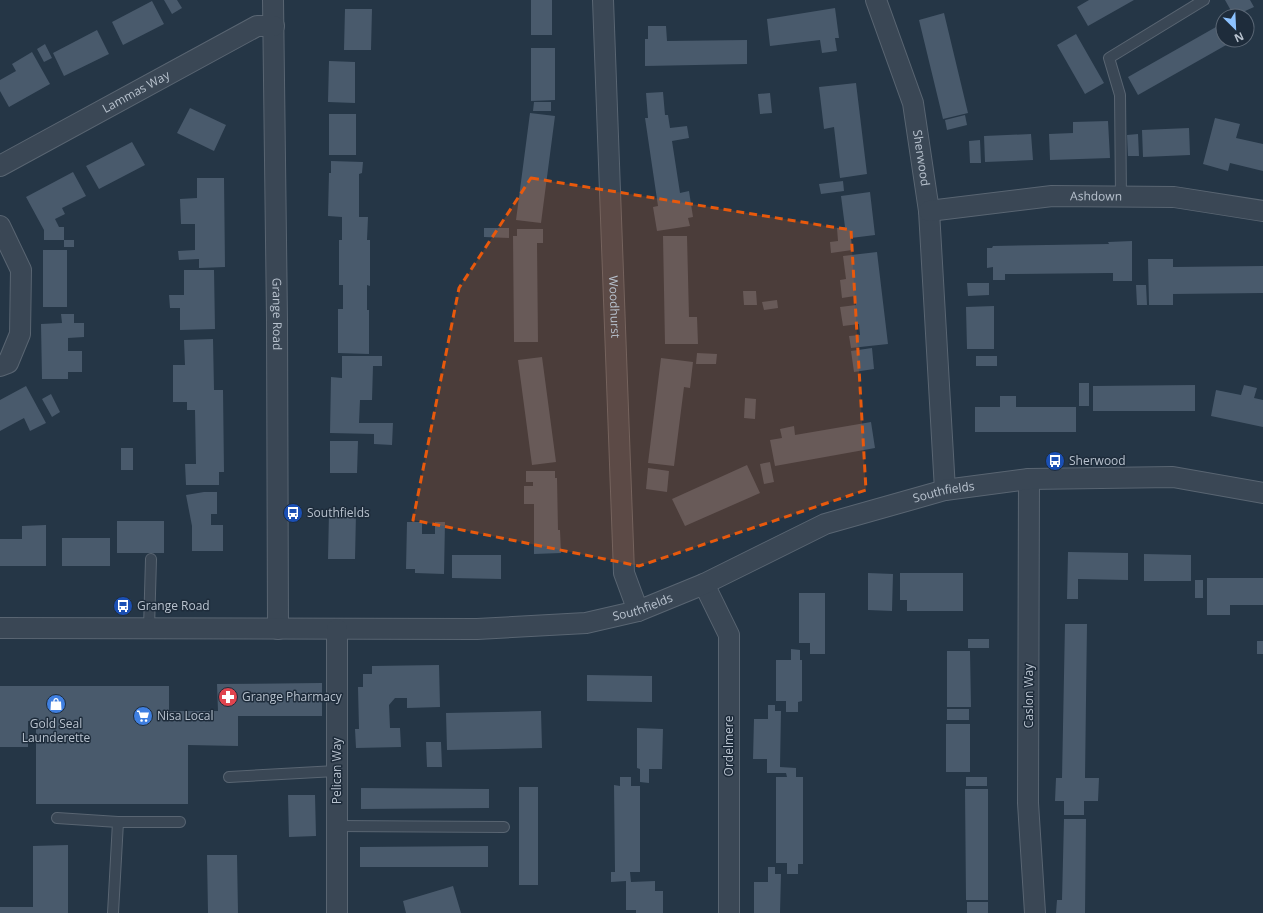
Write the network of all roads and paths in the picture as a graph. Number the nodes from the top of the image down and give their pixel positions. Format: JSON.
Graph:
{"nodes":[{"id":1,"x":273,"y":0,"type":"edge"},
{"id":2,"x":603,"y":0,"type":"edge"},
{"id":3,"x":876,"y":0,"type":"edge"},
{"id":4,"x":1204,"y":0,"type":"edge"},
{"id":5,"x":274,"y":26,"type":"junction"},
{"id":6,"x":0,"y":166,"type":"edge"},
{"id":7,"x":1121,"y":197,"type":"junction"},
{"id":8,"x":929,"y":211,"type":"junction"},
{"id":9,"x":1263,"y":211,"type":"edge"},
{"id":10,"x":0,"y":226,"type":"edge"},
{"id":11,"x":0,"y":366,"type":"edge"},
{"id":12,"x":1029,"y":479,"type":"junction"},
{"id":13,"x":945,"y":490,"type":"junction"},
{"id":14,"x":1263,"y":493,"type":"edge"},
{"id":15,"x":151,"y":559,"type":"dead end"},
{"id":16,"x":704,"y":584,"type":"junction"},
{"id":17,"x":638,"y":611,"type":"junction"},
{"id":18,"x":0,"y":628,"type":"edge"},
{"id":19,"x":149,"y":628,"type":"junction"},
{"id":20,"x":278,"y":629,"type":"junction"},
{"id":21,"x":337,"y":629,"type":"junction"},
{"id":22,"x":336,"y":771,"type":"junction"},
{"id":23,"x":229,"y":777,"type":"dead end"},
{"id":24,"x":57,"y":818,"type":"dead end"},
{"id":25,"x":118,"y":822,"type":"junction"},
{"id":26,"x":180,"y":822,"type":"dead end"},
{"id":27,"x":337,"y":826,"type":"junction"},
{"id":28,"x":504,"y":827,"type":"dead end"},
{"id":29,"x":113,"y":913,"type":"edge"},
{"id":30,"x":337,"y":913,"type":"edge"},
{"id":31,"x":729,"y":913,"type":"edge"},
{"id":32,"x":1036,"y":913,"type":"edge"}],
"edges":[{"from":1,"to":5,"type":"street","name":"Grange Road"},
{"from":2,"to":17,"type":"street","name":"Woodhurst"},
{"from":3,"to":8,"type":"street","name":"Sherwood"},
{"from":4,"to":7,"type":"lane"},
{"from":5,"to":6,"type":"street","name":"Lammas Way"},
{"from":5,"to":20,"type":"street","name":"Grange Road"},
{"from":7,"to":8,"type":"street","name":"Ashdown"},
{"from":7,"to":9,"type":"street","name":"Ashdown"},
{"from":8,"to":13,"type":"street","name":"Sherwood"},
{"from":10,"to":11,"type":"street"},
{"from":12,"to":13,"type":"street","name":"Southfields"},
{"from":12,"to":14,"type":"street","name":"Southfields"},
{"from":12,"to":32,"type":"street","name":"Caslon Way"},
{"from":13,"to":16,"type":"street","name":"Southfields"},
{"from":15,"to":19,"type":"lane"},
{"from":16,"to":17,"type":"street","name":"Southfields"},
{"from":16,"to":31,"type":"street","name":"Ordelmere"},
{"from":17,"to":21,"type":"street","name":"Southfields"},
{"from":18,"to":19,"type":"street","name":"Southfields"},
{"from":19,"to":20,"type":"street","name":"Southfields"},
{"from":20,"to":21,"type":"street","name":"Southfields"},
{"from":21,"to":22,"type":"street","name":"Pelican Way"},
{"from":22,"to":23,"type":"lane"},
{"from":22,"to":27,"type":"street","name":"Pelican Way"},
{"from":24,"to":25,"type":"lane"},
{"from":25,"to":26,"type":"lane"},
{"from":25,"to":29,"type":"lane"},
{"from":27,"to":28,"type":"lane"},
{"from":27,"to":30,"type":"street","name":"Pelican Way"}]}
